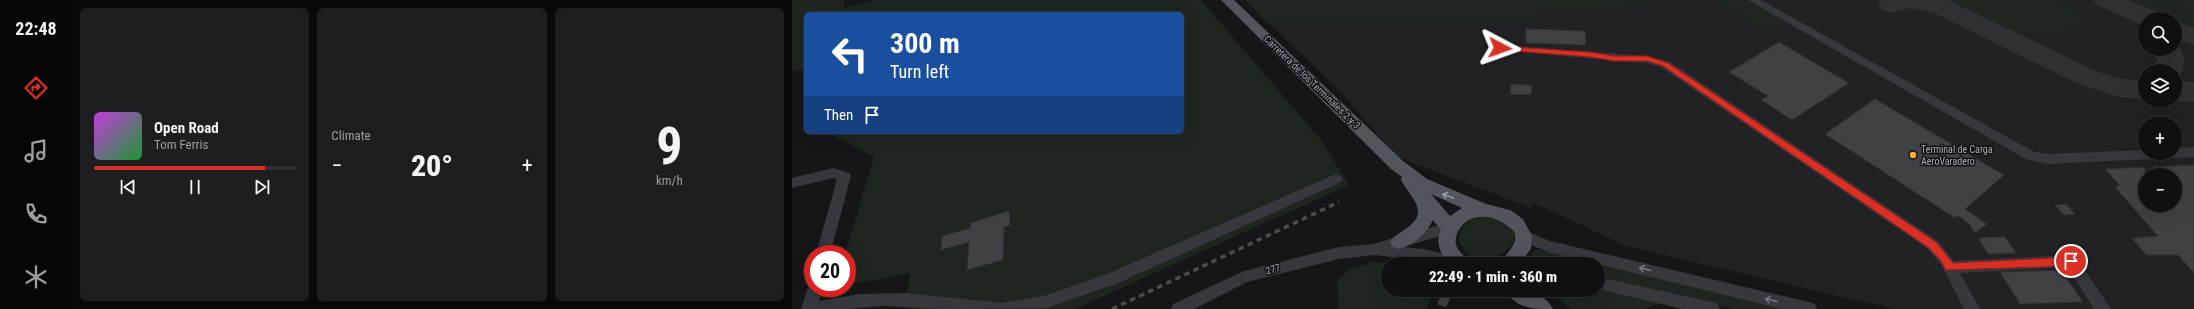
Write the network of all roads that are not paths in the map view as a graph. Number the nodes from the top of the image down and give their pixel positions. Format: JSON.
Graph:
{"nodes":[{"id":1,"x":1227,"y":0,"type":"edge"},
{"id":2,"x":1753,"y":0,"type":"edge"},
{"id":3,"x":1500,"y":48,"type":"dead end"},
{"id":4,"x":2194,"y":152,"type":"edge"},
{"id":5,"x":2182,"y":153,"type":"edge"},
{"id":6,"x":2138,"y":155,"type":"edge"},
{"id":7,"x":1397,"y":165,"type":"junction"},
{"id":8,"x":1336,"y":179,"type":"dead end"},
{"id":9,"x":792,"y":182,"type":"edge"},
{"id":10,"x":1421,"y":194,"type":"junction"},
{"id":11,"x":1484,"y":210,"type":"junction"},
{"id":12,"x":1450,"y":228,"type":"junction"},
{"id":13,"x":1524,"y":236,"type":"junction"},
{"id":14,"x":1399,"y":242,"type":"junction"},
{"id":15,"x":825,"y":245,"type":"edge"},
{"id":16,"x":1373,"y":250,"type":"junction"},
{"id":17,"x":1432,"y":257,"type":"edge"},
{"id":18,"x":1453,"y":257,"type":"edge"},
{"id":19,"x":1519,"y":257,"type":"edge"},
{"id":20,"x":1950,"y":267,"type":"junction"},
{"id":21,"x":1605,"y":284,"type":"edge"},
{"id":22,"x":812,"y":297,"type":"edge"},
{"id":23,"x":1525,"y":297,"type":"edge"},
{"id":24,"x":1542,"y":297,"type":"edge"},
{"id":25,"x":891,"y":304,"type":"edge"},
{"id":26,"x":1691,"y":304,"type":"junction"},
{"id":27,"x":809,"y":309,"type":"edge"},
{"id":28,"x":1002,"y":309,"type":"edge"},
{"id":29,"x":1180,"y":309,"type":"edge"},
{"id":30,"x":1543,"y":309,"type":"edge"},
{"id":31,"x":1554,"y":309,"type":"edge"},
{"id":32,"x":1668,"y":309,"type":"edge"},
{"id":33,"x":1712,"y":309,"type":"edge"},
{"id":34,"x":1809,"y":309,"type":"edge"},
{"id":35,"x":1972,"y":309,"type":"edge"},
{"id":36,"x":2103,"y":309,"type":"edge"}],
"edges":[{"from":1,"to":7,"type":"main road","name":"Carretera de los Terminales 2 y 3"},
{"from":2,"to":6,"type":"street"},
{"from":3,"to":20,"type":"street"},
{"from":4,"to":5,"type":"street"},
{"from":7,"to":10,"type":"main road","name":"Carretera de los Terminales 2 y 3"},
{"from":11,"to":7,"type":"main road","name":"Carretera de los Terminales 2 y 3","one_way":true},
{"from":8,"to":28,"type":"street"},
{"from":9,"to":15,"type":"street"},
{"from":10,"to":12,"type":"main road","name":"Carretera de los Terminales 2 y 3"},
{"from":10,"to":14,"type":"main road"},
{"from":11,"to":12,"type":"main road"},
{"from":11,"to":13,"type":"main road"},
{"from":12,"to":14,"type":"street","name":"277"},
{"from":12,"to":18,"type":"main road"},
{"from":13,"to":19,"type":"main road"},
{"from":34,"to":13,"type":"street","one_way":true},
{"from":14,"to":16,"type":"street","name":"277"},
{"from":16,"to":17,"type":"street","name":"277"},
{"from":16,"to":29,"type":"street","name":"277"},
{"from":20,"to":35,"type":"street"},
{"from":20,"to":36,"type":"street"},
{"from":21,"to":26,"type":"street"},
{"from":22,"to":27,"type":"street"},
{"from":23,"to":30,"type":"main road"},
{"from":24,"to":31,"type":"main road"},
{"from":25,"to":27,"type":"street"},
{"from":25,"to":28,"type":"street"},
{"from":26,"to":32,"type":"street"},
{"from":26,"to":33,"type":"street"}]}
